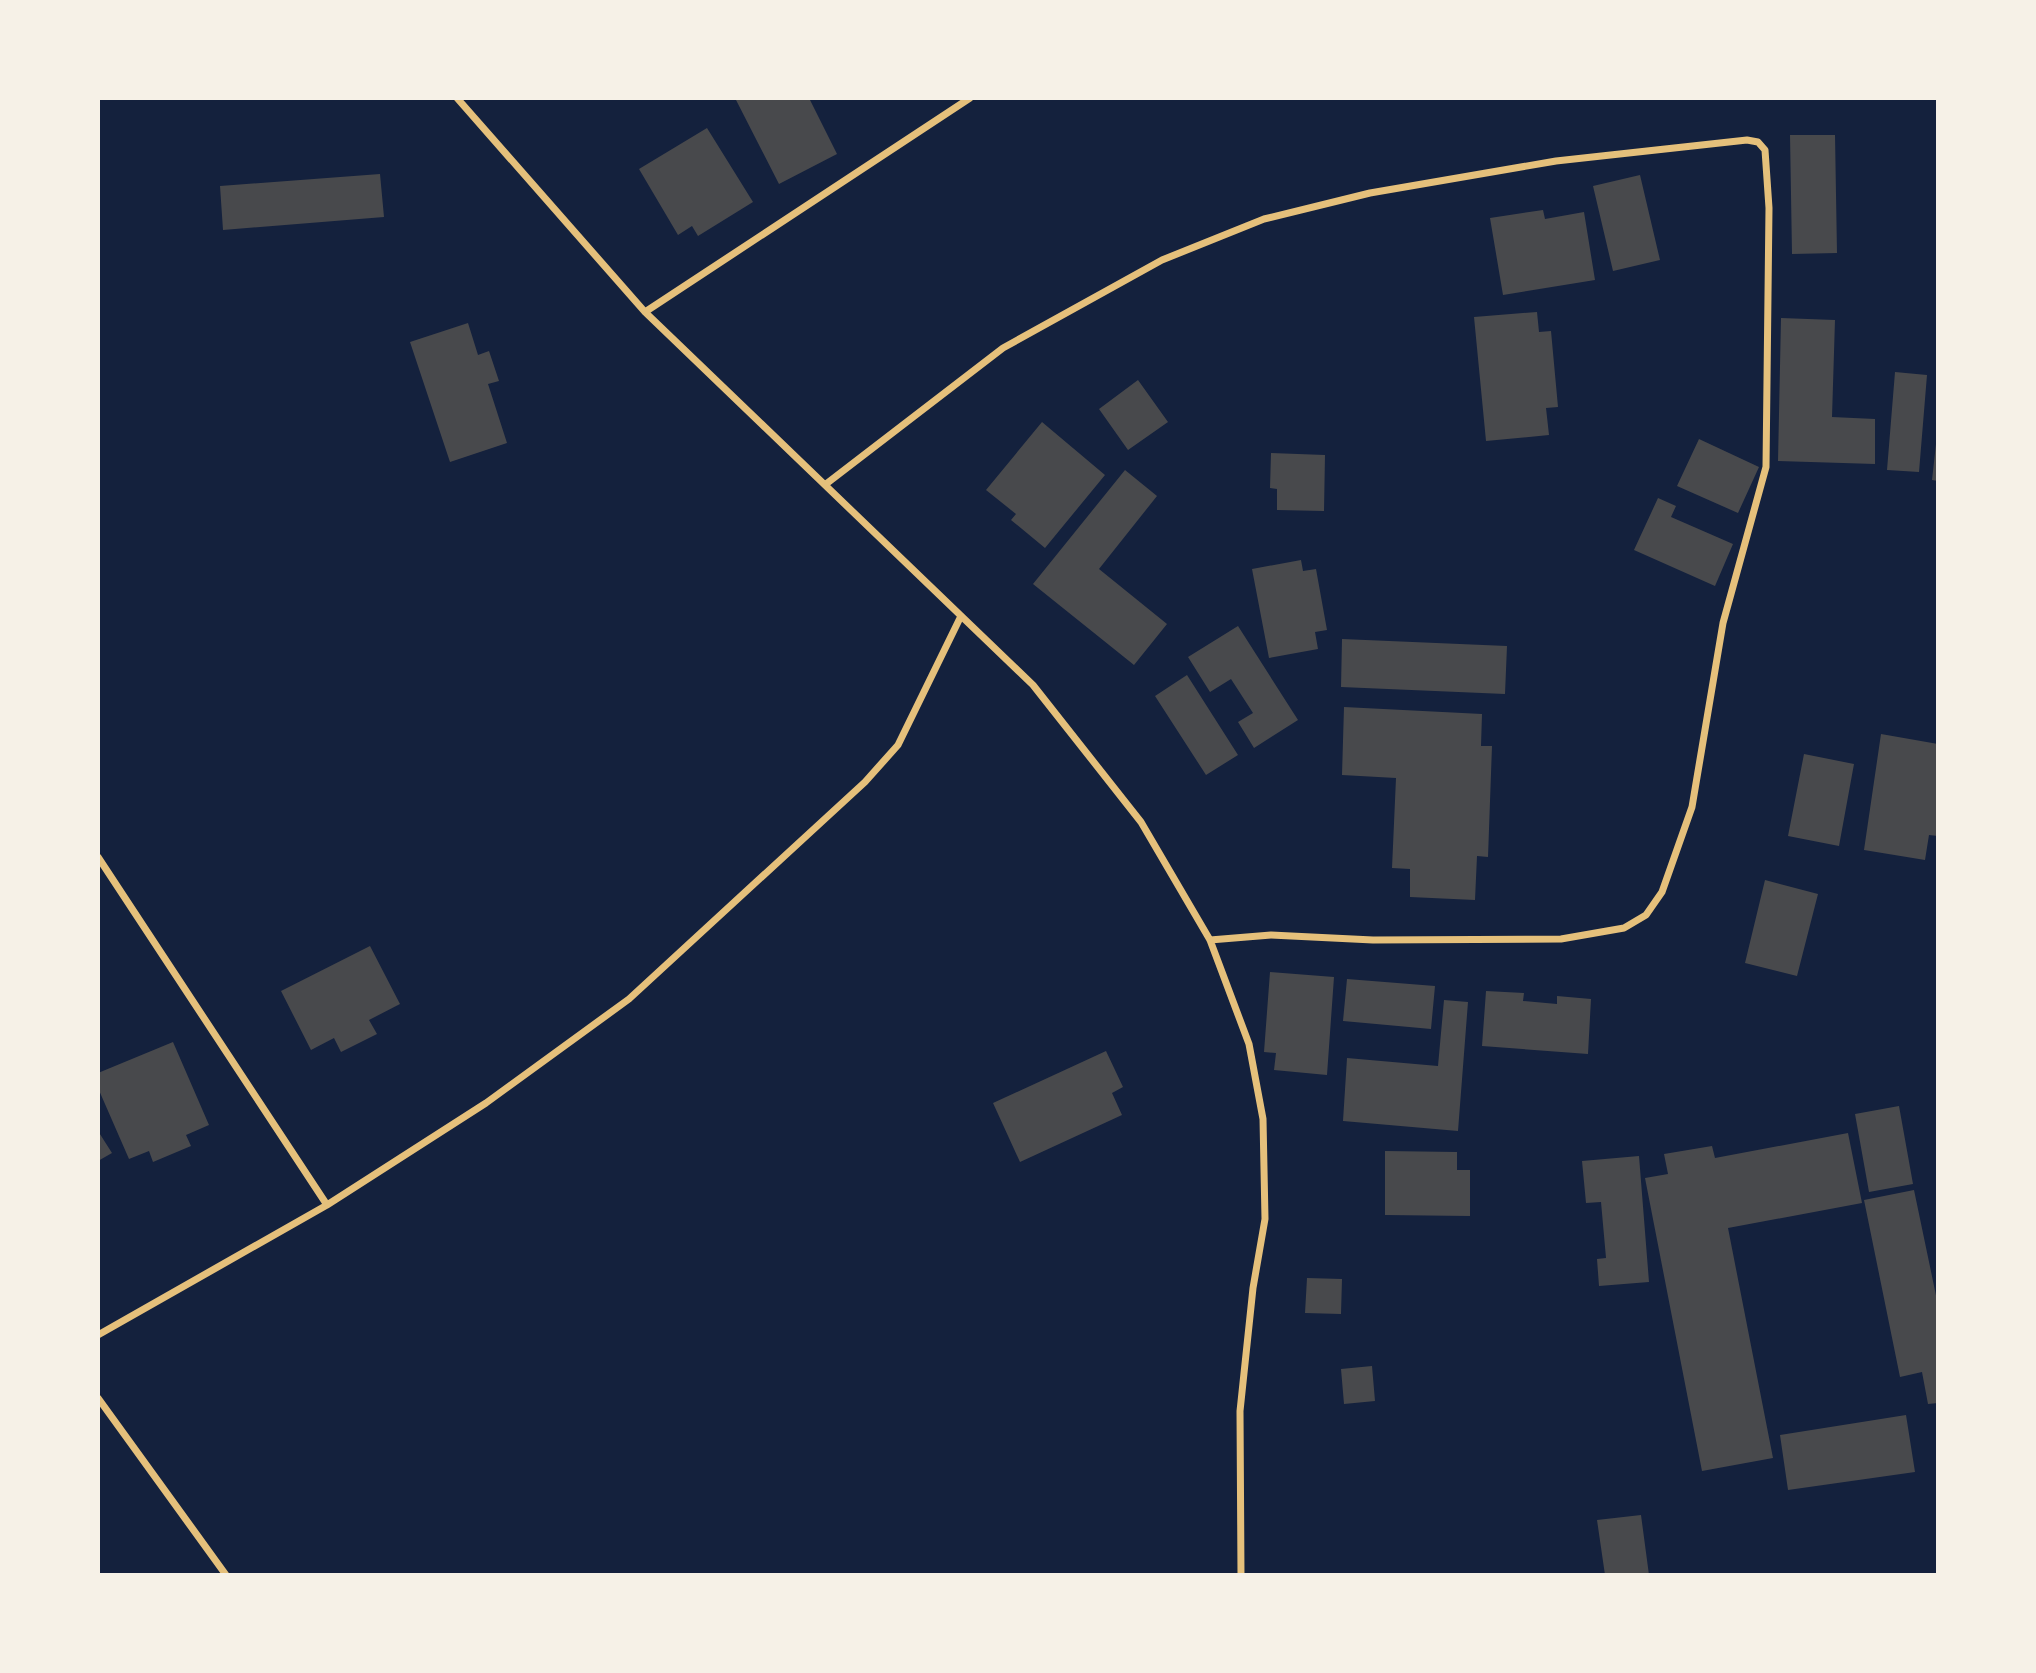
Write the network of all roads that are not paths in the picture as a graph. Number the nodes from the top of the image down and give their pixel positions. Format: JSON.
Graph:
{"nodes":[{"id":1,"x":457,"y":98,"type":"edge"},
{"id":2,"x":970,"y":98,"type":"edge"},
{"id":3,"x":645,"y":312,"type":"junction"},
{"id":4,"x":826,"y":484,"type":"junction"},
{"id":5,"x":961,"y":616,"type":"junction"},
{"id":6,"x":98,"y":857,"type":"edge"},
{"id":7,"x":1210,"y":940,"type":"junction"},
{"id":8,"x":327,"y":1205,"type":"junction"},
{"id":9,"x":98,"y":1335,"type":"edge"},
{"id":10,"x":98,"y":1398,"type":"edge"},
{"id":11,"x":226,"y":1575,"type":"edge"},
{"id":12,"x":1241,"y":1575,"type":"edge"}],
"edges":[{"from":1,"to":3,"type":"street"},
{"from":2,"to":3,"type":"street"},
{"from":3,"to":4,"type":"street"},
{"from":4,"to":5,"type":"street"},
{"from":4,"to":7,"type":"street"},
{"from":5,"to":7,"type":"street"},
{"from":5,"to":8,"type":"street"},
{"from":6,"to":8,"type":"street"},
{"from":7,"to":12,"type":"street"},
{"from":8,"to":9,"type":"street"},
{"from":10,"to":11,"type":"street"}]}
